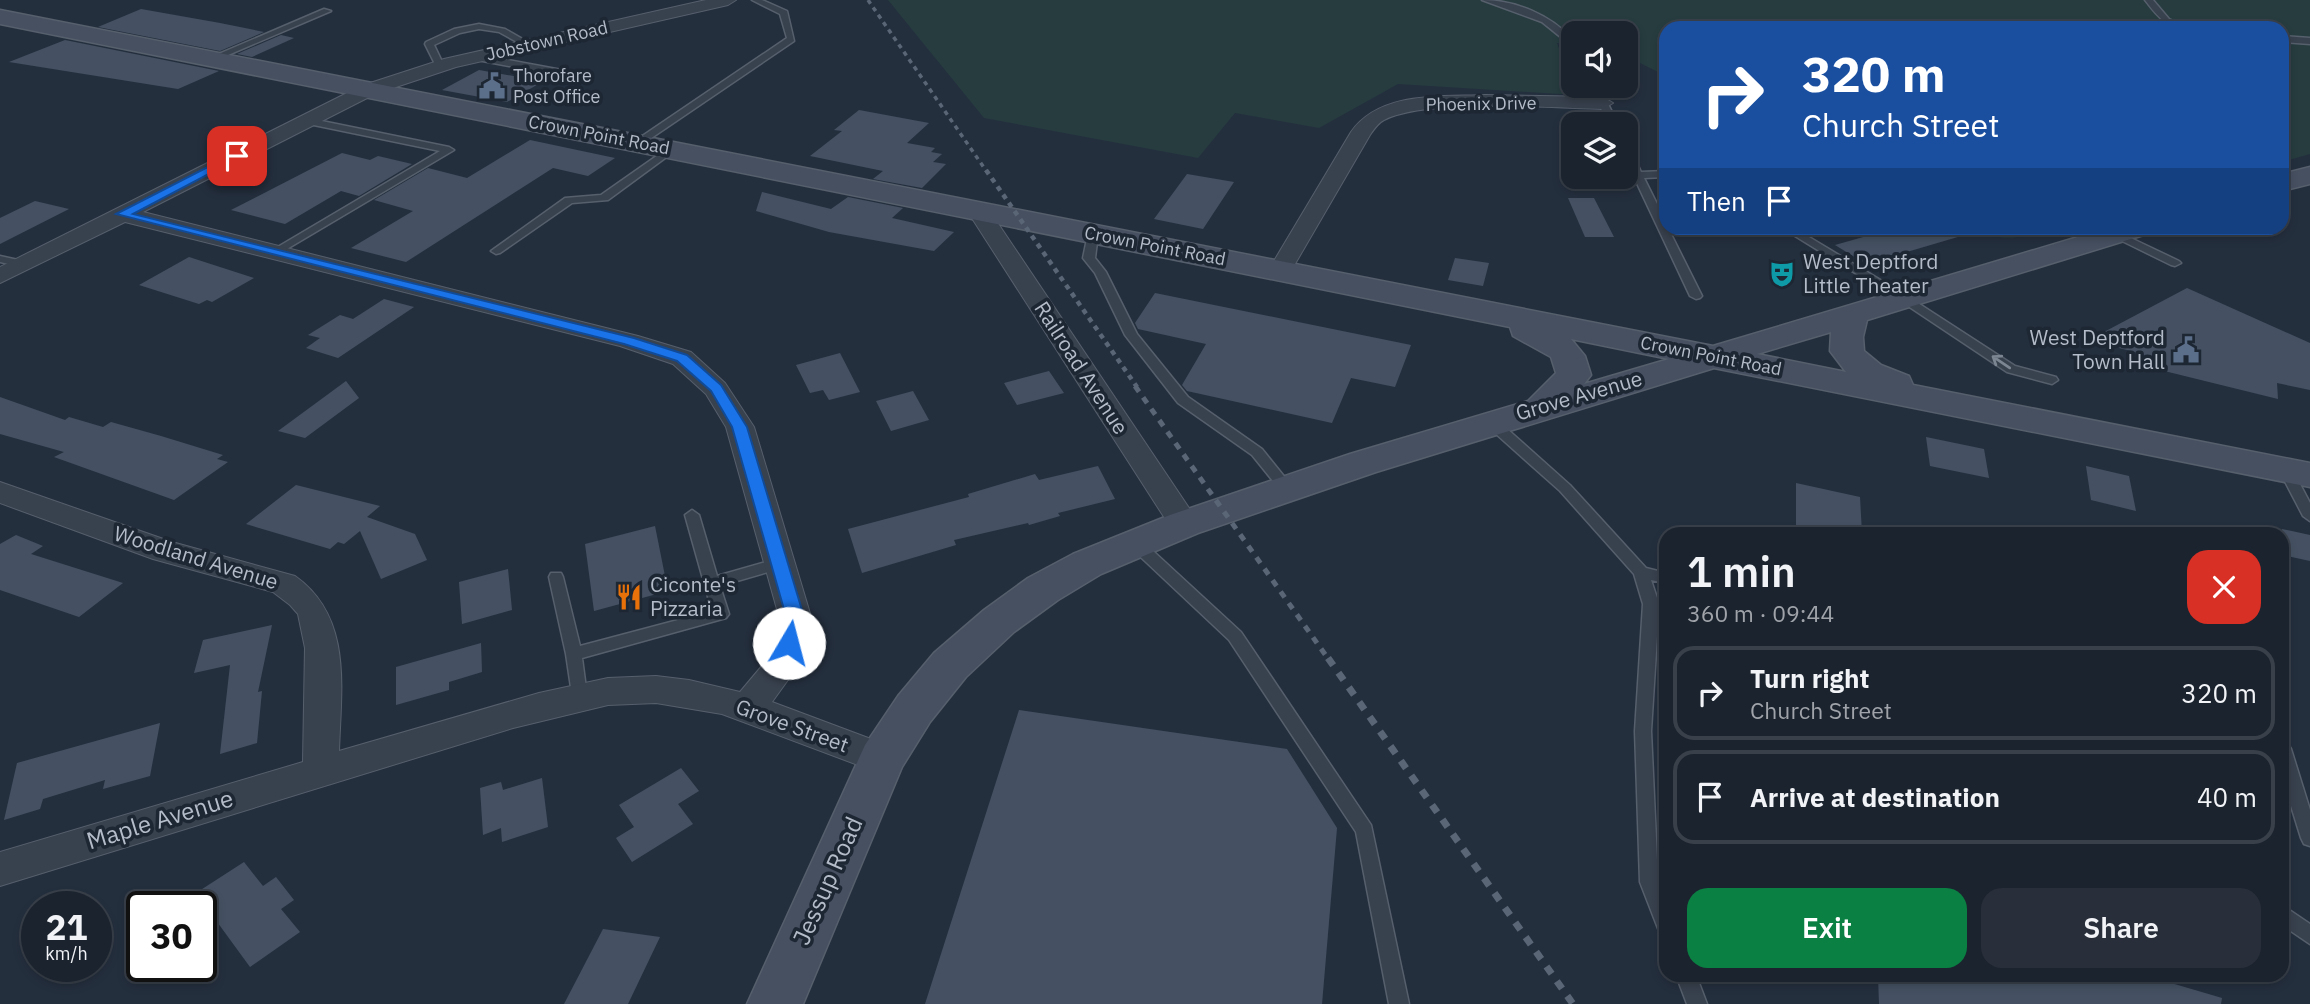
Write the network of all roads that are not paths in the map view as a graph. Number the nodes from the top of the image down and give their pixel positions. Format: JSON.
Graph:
{"nodes":[{"id":1,"x":728,"y":0,"type":"edge"},
{"id":2,"x":756,"y":0,"type":"edge"},
{"id":3,"x":1486,"y":0,"type":"edge"},
{"id":4,"x":2149,"y":0,"type":"edge"},
{"id":5,"x":327,"y":11,"type":"dead end"},
{"id":6,"x":0,"y":17,"type":"edge"},
{"id":7,"x":2168,"y":21,"type":"edge"},
{"id":8,"x":1561,"y":32,"type":"edge"},
{"id":9,"x":2289,"y":39,"type":"edge"},
{"id":10,"x":2310,"y":41,"type":"edge"},
{"id":11,"x":528,"y":45,"type":"junction"},
{"id":12,"x":475,"y":57,"type":"junction"},
{"id":13,"x":211,"y":59,"type":"junction"},
{"id":14,"x":440,"y":66,"type":"junction"},
{"id":15,"x":578,"y":76,"type":"dead end"},
{"id":16,"x":368,"y":90,"type":"junction"},
{"id":17,"x":1561,"y":96,"type":"edge"},
{"id":18,"x":307,"y":121,"type":"junction"},
{"id":19,"x":667,"y":139,"type":"junction"},
{"id":20,"x":1659,"y":174,"type":"edge"},
{"id":21,"x":2310,"y":174,"type":"edge"},
{"id":22,"x":1638,"y":175,"type":"joint"},
{"id":23,"x":2289,"y":181,"type":"edge"},
{"id":24,"x":979,"y":212,"type":"junction"},
{"id":25,"x":122,"y":214,"type":"junction"},
{"id":26,"x":1659,"y":214,"type":"edge"},
{"id":27,"x":1093,"y":234,"type":"junction"},
{"id":28,"x":1669,"y":235,"type":"edge"},
{"id":29,"x":1799,"y":235,"type":"edge"},
{"id":30,"x":2113,"y":235,"type":"edge"},
{"id":31,"x":2132,"y":235,"type":"edge"},
{"id":32,"x":496,"y":251,"type":"dead end"},
{"id":33,"x":275,"y":253,"type":"junction"},
{"id":34,"x":0,"y":259,"type":"edge"},
{"id":35,"x":2175,"y":263,"type":"dead end"},
{"id":36,"x":23,"y":264,"type":"junction"},
{"id":37,"x":1280,"y":271,"type":"junction"},
{"id":38,"x":0,"y":276,"type":"edge"},
{"id":39,"x":1696,"y":296,"type":"dead end"},
{"id":40,"x":1903,"y":298,"type":"junction"},
{"id":41,"x":1488,"y":312,"type":"junction"},
{"id":42,"x":1853,"y":313,"type":"junction"},
{"id":43,"x":1713,"y":356,"type":"junction"},
{"id":44,"x":2052,"y":380,"type":"dead end"},
{"id":45,"x":1542,"y":407,"type":"junction"},
{"id":46,"x":1986,"y":411,"type":"junction"},
{"id":47,"x":1491,"y":422,"type":"junction"},
{"id":48,"x":2298,"y":472,"type":"edge"},
{"id":49,"x":1286,"y":488,"type":"junction"},
{"id":50,"x":0,"y":492,"type":"edge"},
{"id":51,"x":692,"y":515,"type":"dead end"},
{"id":52,"x":2310,"y":516,"type":"edge"},
{"id":53,"x":1184,"y":524,"type":"junction"},
{"id":54,"x":1135,"y":543,"type":"junction"},
{"id":55,"x":780,"y":563,"type":"junction"},
{"id":56,"x":1641,"y":572,"type":"junction"},
{"id":57,"x":1659,"y":576,"type":"edge"},
{"id":58,"x":556,"y":577,"type":"dead end"},
{"id":59,"x":712,"y":583,"type":"junction"},
{"id":60,"x":574,"y":654,"type":"junction"},
{"id":61,"x":579,"y":696,"type":"junction"},
{"id":62,"x":748,"y":707,"type":"junction"},
{"id":63,"x":882,"y":759,"type":"junction"},
{"id":64,"x":321,"y":771,"type":"junction"},
{"id":65,"x":2289,"y":771,"type":"edge"},
{"id":66,"x":2310,"y":838,"type":"edge"},
{"id":67,"x":0,"y":869,"type":"edge"},
{"id":68,"x":1659,"y":907,"type":"edge"},
{"id":69,"x":2289,"y":919,"type":"edge"},
{"id":70,"x":2310,"y":935,"type":"edge"},
{"id":71,"x":1689,"y":982,"type":"edge"},
{"id":72,"x":775,"y":1004,"type":"edge"},
{"id":73,"x":1399,"y":1004,"type":"edge"},
{"id":74,"x":1697,"y":1004,"type":"edge"}],
"edges":[{"from":1,"to":11,"type":"street","name":"Jobstown Road"},
{"from":2,"to":19,"type":"lane"},
{"from":3,"to":8,"type":"lane"},
{"from":4,"to":7,"type":"lane"},
{"from":5,"to":13,"type":"lane"},
{"from":6,"to":13,"type":"main road","name":"Crown Point Road"},
{"from":9,"to":10,"type":"lane"},
{"from":11,"to":12,"type":"street","name":"Jobstown Road"},
{"from":11,"to":14,"type":"lane"},
{"from":12,"to":14,"type":"street","name":"Jobstown Road"},
{"from":12,"to":15,"type":"lane"},
{"from":13,"to":16,"type":"main road","name":"Crown Point Road"},
{"from":14,"to":16,"type":"street","name":"Jobstown Road"},
{"from":16,"to":18,"type":"street","name":"Jobstown Road"},
{"from":16,"to":19,"type":"main road","name":"Crown Point Road"},
{"from":17,"to":37,"type":"street","name":"Phoenix Drive"},
{"from":18,"to":25,"type":"street","name":"Jobstown Road"},
{"from":18,"to":33,"type":"lane"},
{"from":19,"to":24,"type":"main road","name":"Crown Point Road"},
{"from":19,"to":32,"type":"lane"},
{"from":20,"to":22,"type":"lane"},
{"from":21,"to":23,"type":"main road"},
{"from":22,"to":26,"type":"lane"},
{"from":24,"to":27,"type":"main road","name":"Crown Point Road"},
{"from":24,"to":53,"type":"street","name":"Railroad Avenue"},
{"from":25,"to":33,"type":"street"},
{"from":25,"to":36,"type":"street","name":"Jobstown Road"},
{"from":27,"to":37,"type":"main road","name":"Crown Point Road"},
{"from":27,"to":49,"type":"lane"},
{"from":28,"to":39,"type":"lane"},
{"from":29,"to":40,"type":"lane"},
{"from":30,"to":40,"type":"main road","name":"Grove Avenue"},
{"from":31,"to":35,"type":"lane"},
{"from":33,"to":55,"type":"street"},
{"from":34,"to":36,"type":"lane"},
{"from":36,"to":38,"type":"street","name":"Jobstown Road"},
{"from":37,"to":41,"type":"main road","name":"Crown Point Road"},
{"from":40,"to":42,"type":"main road","name":"Grove Avenue"},
{"from":44,"to":40,"type":"lane","one_way":true},
{"from":41,"to":43,"type":"main road","name":"Crown Point Road"},
{"from":41,"to":45,"type":"main road"},
{"from":42,"to":43,"type":"main road","name":"Grove Avenue"},
{"from":42,"to":46,"type":"main road"},
{"from":43,"to":45,"type":"main road","name":"Grove Avenue"},
{"from":43,"to":46,"type":"main road","name":"Crown Point Road"},
{"from":45,"to":47,"type":"main road","name":"Grove Avenue"},
{"from":46,"to":48,"type":"main road","name":"Crown Point Road"},
{"from":47,"to":49,"type":"main road","name":"Grove Avenue"},
{"from":47,"to":56,"type":"lane"},
{"from":48,"to":52,"type":"lane"},
{"from":49,"to":53,"type":"main road","name":"Grove Avenue"},
{"from":50,"to":64,"type":"street","name":"Woodland Avenue"},
{"from":51,"to":59,"type":"lane"},
{"from":53,"to":54,"type":"main road"},
{"from":54,"to":63,"type":"main road"},
{"from":54,"to":73,"type":"lane"},
{"from":55,"to":59,"type":"lane"},
{"from":55,"to":62,"type":"street"},
{"from":56,"to":57,"type":"lane"},
{"from":56,"to":68,"type":"lane"},
{"from":58,"to":60,"type":"lane"},
{"from":59,"to":60,"type":"lane"},
{"from":60,"to":61,"type":"lane"},
{"from":61,"to":62,"type":"street","name":"Grove Street"},
{"from":61,"to":64,"type":"street","name":"Grove Street"},
{"from":62,"to":63,"type":"street","name":"Grove Street"},
{"from":63,"to":72,"type":"main road","name":"Jessup Road"},
{"from":64,"to":67,"type":"street","name":"Maple Avenue"},
{"from":65,"to":66,"type":"lane"},
{"from":69,"to":70,"type":"lane"},
{"from":71,"to":74,"type":"lane"}]}
